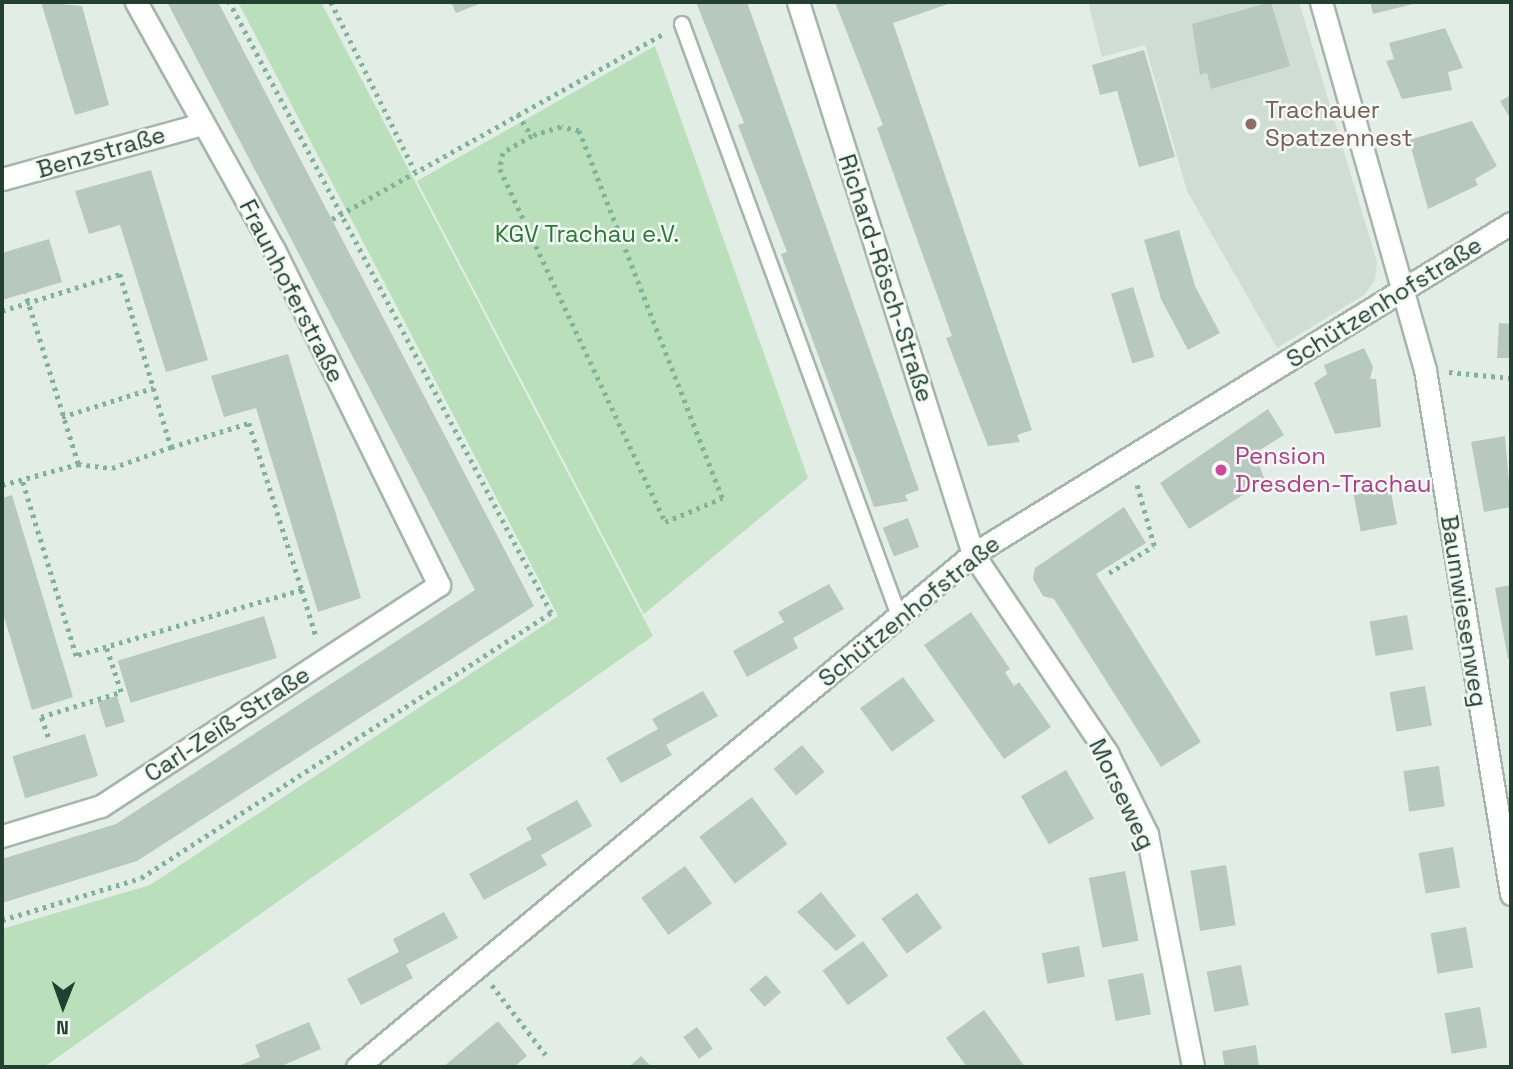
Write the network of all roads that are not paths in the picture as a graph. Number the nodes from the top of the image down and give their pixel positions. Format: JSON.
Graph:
{"nodes":[{"id":1,"x":136,"y":2,"type":"edge"},
{"id":2,"x":798,"y":2,"type":"edge"},
{"id":3,"x":1321,"y":2,"type":"edge"},
{"id":4,"x":677,"y":27,"type":"road end"},
{"id":5,"x":201,"y":124,"type":"junction"},
{"id":6,"x":2,"y":179,"type":"edge"},
{"id":7,"x":1511,"y":223,"type":"edge"},
{"id":8,"x":1406,"y":288,"type":"junction"},
{"id":9,"x":973,"y":554,"type":"junction"},
{"id":10,"x":439,"y":585,"type":"joint"},
{"id":11,"x":899,"y":616,"type":"junction"},
{"id":12,"x":2,"y":836,"type":"edge"},
{"id":13,"x":1511,"y":894,"type":"edge"},
{"id":14,"x":357,"y":1067,"type":"edge"},
{"id":15,"x":1193,"y":1067,"type":"edge"}],
"edges":[{"from":1,"to":5,"type":"street","name":"Fraunhoferstraße"},
{"from":2,"to":9,"type":"street","name":"Richard-Rösch-Straße"},
{"from":3,"to":8,"type":"street","name":"Baumwiesenweg"},
{"from":4,"to":11,"type":"lane"},
{"from":5,"to":6,"type":"street","name":"Benzstraße"},
{"from":5,"to":10,"type":"street","name":"Fraunhoferstraße"},
{"from":7,"to":8,"type":"street","name":"Schützenhofstraße"},
{"from":8,"to":9,"type":"street","name":"Schützenhofstraße"},
{"from":8,"to":13,"type":"street","name":"Baumwiesenweg"},
{"from":9,"to":11,"type":"street","name":"Schützenhofstraße"},
{"from":9,"to":15,"type":"street","name":"Morseweg"},
{"from":10,"to":12,"type":"street","name":"Carl-Zeiß-Straße"},
{"from":11,"to":14,"type":"street","name":"Schützenhofstraße"}]}
